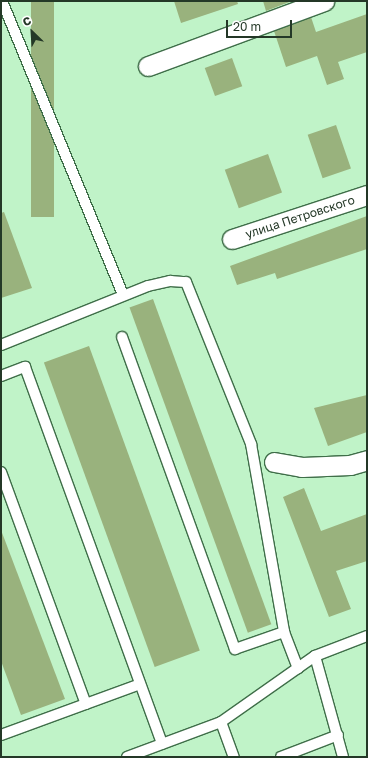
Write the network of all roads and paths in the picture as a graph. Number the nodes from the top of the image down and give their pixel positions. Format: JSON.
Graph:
{"nodes":[{"id":1,"x":2,"y":1,"type":"edge"},
{"id":2,"x":324,"y":1,"type":"edge"},
{"id":3,"x":148,"y":66,"type":"dead end"},
{"id":4,"x":367,"y":195,"type":"edge"},
{"id":5,"x":232,"y":239,"type":"dead end"},
{"id":6,"x":123,"y":295,"type":"junction"},
{"id":7,"x":122,"y":337,"type":"dead end"},
{"id":8,"x":1,"y":345,"type":"edge"},
{"id":9,"x":1,"y":376,"type":"edge"},
{"id":10,"x":367,"y":460,"type":"edge"},
{"id":11,"x":274,"y":462,"type":"dead end"},
{"id":12,"x":1,"y":472,"type":"edge"},
{"id":13,"x":284,"y":632,"type":"junction"},
{"id":14,"x":367,"y":636,"type":"edge"},
{"id":15,"x":315,"y":656,"type":"junction"},
{"id":16,"x":298,"y":668,"type":"junction"},
{"id":17,"x":140,"y":684,"type":"junction"},
{"id":18,"x":86,"y":704,"type":"junction"},
{"id":19,"x":221,"y":722,"type":"junction"},
{"id":20,"x":1,"y":735,"type":"edge"},
{"id":21,"x":338,"y":735,"type":"junction"},
{"id":22,"x":162,"y":744,"type":"junction"},
{"id":23,"x":127,"y":757,"type":"edge"},
{"id":24,"x":234,"y":757,"type":"edge"},
{"id":25,"x":281,"y":757,"type":"edge"},
{"id":26,"x":343,"y":757,"type":"edge"}],
"edges":[{"from":1,"to":6,"type":"lane"},
{"from":2,"to":3,"type":"street"},
{"from":4,"to":5,"type":"street","name":"улица Петровского"},
{"from":6,"to":8,"type":"lane"},
{"from":6,"to":13,"type":"lane"},
{"from":7,"to":13,"type":"lane"},
{"from":9,"to":17,"type":"lane"},
{"from":10,"to":11,"type":"street"},
{"from":12,"to":18,"type":"lane"},
{"from":13,"to":16,"type":"lane"},
{"from":14,"to":15,"type":"lane"},
{"from":15,"to":16,"type":"lane"},
{"from":15,"to":21,"type":"lane"},
{"from":16,"to":19,"type":"lane"},
{"from":17,"to":18,"type":"lane"},
{"from":17,"to":22,"type":"lane"},
{"from":18,"to":20,"type":"lane"},
{"from":19,"to":22,"type":"lane"},
{"from":19,"to":24,"type":"lane"},
{"from":21,"to":25,"type":"lane"},
{"from":21,"to":26,"type":"lane"},
{"from":22,"to":23,"type":"lane"}]}
